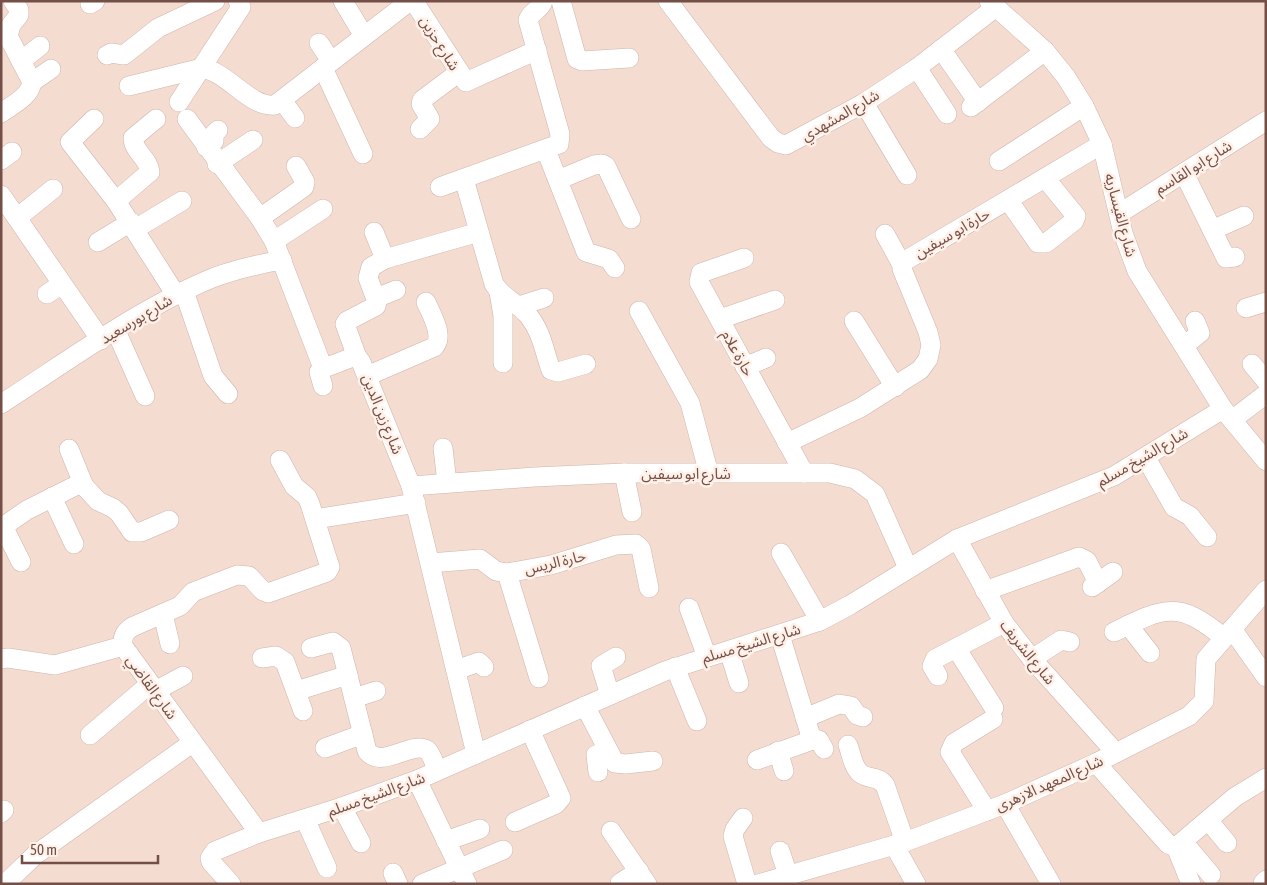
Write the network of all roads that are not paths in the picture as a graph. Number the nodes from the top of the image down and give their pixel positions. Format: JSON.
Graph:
{"nodes":[{"id":1,"x":13,"y":1,"type":"edge"},
{"id":2,"x":215,"y":1,"type":"edge"},
{"id":3,"x":238,"y":1,"type":"edge"},
{"id":4,"x":343,"y":1,"type":"edge"},
{"id":5,"x":413,"y":1,"type":"edge"},
{"id":6,"x":668,"y":1,"type":"edge"},
{"id":7,"x":550,"y":2,"type":"edge"},
{"id":8,"x":992,"y":4,"type":"edge"},
{"id":9,"x":364,"y":36,"type":"junction"},
{"id":10,"x":319,"y":43,"type":"dead end"},
{"id":11,"x":40,"y":46,"type":"dead end"},
{"id":12,"x":941,"y":49,"type":"junction"},
{"id":13,"x":537,"y":50,"type":"junction"},
{"id":14,"x":1045,"y":51,"type":"junction"},
{"id":15,"x":107,"y":55,"type":"dead end"},
{"id":16,"x":629,"y":58,"type":"dead end"},
{"id":17,"x":21,"y":61,"type":"junction"},
{"id":18,"x":327,"y":64,"type":"junction"},
{"id":19,"x":202,"y":68,"type":"junction"},
{"id":20,"x":917,"y":68,"type":"junction"},
{"id":21,"x":51,"y":69,"type":"dead end"},
{"id":22,"x":457,"y":74,"type":"junction"},
{"id":23,"x":32,"y":82,"type":"junction"},
{"id":24,"x":130,"y":86,"type":"dead end"},
{"id":25,"x":463,"y":97,"type":"dead end"},
{"id":26,"x":282,"y":100,"type":"junction"},
{"id":27,"x":179,"y":102,"type":"dead end"},
{"id":28,"x":864,"y":102,"type":"junction"},
{"id":29,"x":1084,"y":106,"type":"junction"},
{"id":30,"x":1,"y":114,"type":"edge"},
{"id":31,"x":947,"y":114,"type":"dead end"},
{"id":32,"x":294,"y":118,"type":"dead end"},
{"id":33,"x":94,"y":119,"type":"dead end"},
{"id":34,"x":156,"y":120,"type":"dead end"},
{"id":35,"x":187,"y":120,"type":"dead end"},
{"id":36,"x":1266,"y":122,"type":"edge"},
{"id":37,"x":420,"y":129,"type":"dead end"},
{"id":38,"x":218,"y":130,"type":"dead end"},
{"id":39,"x":253,"y":140,"type":"dead end"},
{"id":40,"x":1102,"y":144,"type":"junction"},
{"id":41,"x":206,"y":147,"type":"junction"},
{"id":42,"x":546,"y":150,"type":"junction"},
{"id":43,"x":363,"y":154,"type":"dead end"},
{"id":44,"x":999,"y":161,"type":"dead end"},
{"id":45,"x":217,"y":164,"type":"junction"},
{"id":46,"x":296,"y":166,"type":"dead end"},
{"id":47,"x":1184,"y":173,"type":"junction"},
{"id":48,"x":907,"y":176,"type":"dead end"},
{"id":49,"x":1045,"y":178,"type":"junction"},
{"id":50,"x":464,"y":179,"type":"junction"},
{"id":51,"x":558,"y":180,"type":"junction"},
{"id":52,"x":440,"y":187,"type":"dead end"},
{"id":53,"x":53,"y":189,"type":"dead end"},
{"id":54,"x":1,"y":195,"type":"edge"},
{"id":55,"x":1008,"y":200,"type":"junction"},
{"id":56,"x":116,"y":201,"type":"junction"},
{"id":57,"x":182,"y":201,"type":"dead end"},
{"id":58,"x":323,"y":209,"type":"dead end"},
{"id":59,"x":1120,"y":213,"type":"junction"},
{"id":60,"x":1244,"y":216,"type":"dead end"},
{"id":61,"x":17,"y":218,"type":"junction"},
{"id":62,"x":260,"y":218,"type":"junction"},
{"id":63,"x":630,"y":219,"type":"dead end"},
{"id":64,"x":133,"y":226,"type":"junction"},
{"id":65,"x":1212,"y":230,"type":"junction"},
{"id":66,"x":374,"y":232,"type":"dead end"},
{"id":67,"x":479,"y":232,"type":"junction"},
{"id":68,"x":885,"y":234,"type":"dead end"},
{"id":69,"x":274,"y":241,"type":"junction"},
{"id":70,"x":98,"y":242,"type":"dead end"},
{"id":71,"x":1235,"y":257,"type":"dead end"},
{"id":72,"x":744,"y":258,"type":"dead end"},
{"id":73,"x":386,"y":259,"type":"junction"},
{"id":74,"x":282,"y":260,"type":"junction"},
{"id":75,"x":902,"y":265,"type":"junction"},
{"id":76,"x":615,"y":268,"type":"dead end"},
{"id":77,"x":396,"y":290,"type":"dead end"},
{"id":78,"x":499,"y":292,"type":"junction"},
{"id":79,"x":180,"y":293,"type":"junction"},
{"id":80,"x":376,"y":298,"type":"junction"},
{"id":81,"x":544,"y":298,"type":"dead end"},
{"id":82,"x":775,"y":300,"type":"dead end"},
{"id":83,"x":426,"y":302,"type":"dead end"},
{"id":84,"x":1266,"y":302,"type":"edge"},
{"id":85,"x":519,"y":306,"type":"junction"},
{"id":86,"x":1246,"y":308,"type":"dead end"},
{"id":87,"x":639,"y":310,"type":"dead end"},
{"id":88,"x":720,"y":319,"type":"junction"},
{"id":89,"x":854,"y":321,"type":"dead end"},
{"id":90,"x":1195,"y":322,"type":"dead end"},
{"id":91,"x":108,"y":335,"type":"junction"},
{"id":92,"x":1184,"y":346,"type":"junction"},
{"id":93,"x":357,"y":357,"type":"junction"},
{"id":94,"x":766,"y":358,"type":"dead end"},
{"id":95,"x":503,"y":363,"type":"dead end"},
{"id":96,"x":586,"y":364,"type":"dead end"},
{"id":97,"x":1252,"y":364,"type":"dead end"},
{"id":98,"x":324,"y":366,"type":"junction"},
{"id":99,"x":746,"y":366,"type":"junction"},
{"id":100,"x":367,"y":376,"type":"junction"},
{"id":101,"x":1266,"y":381,"type":"edge"},
{"id":102,"x":323,"y":386,"type":"dead end"},
{"id":103,"x":895,"y":387,"type":"junction"},
{"id":104,"x":228,"y":394,"type":"dead end"},
{"id":105,"x":1266,"y":394,"type":"edge"},
{"id":106,"x":145,"y":396,"type":"dead end"},
{"id":107,"x":1,"y":404,"type":"edge"},
{"id":108,"x":1227,"y":414,"type":"junction"},
{"id":109,"x":787,"y":444,"type":"junction"},
{"id":110,"x":443,"y":448,"type":"dead end"},
{"id":111,"x":69,"y":449,"type":"dead end"},
{"id":112,"x":1146,"y":458,"type":"junction"},
{"id":113,"x":280,"y":460,"type":"dead end"},
{"id":114,"x":1266,"y":460,"type":"edge"},
{"id":115,"x":804,"y":472,"type":"junction"},
{"id":116,"x":624,"y":474,"type":"junction"},
{"id":117,"x":709,"y":474,"type":"junction"},
{"id":118,"x":447,"y":482,"type":"junction"},
{"id":119,"x":84,"y":486,"type":"junction"},
{"id":120,"x":414,"y":494,"type":"junction"},
{"id":121,"x":52,"y":497,"type":"junction"},
{"id":122,"x":632,"y":512,"type":"dead end"},
{"id":123,"x":169,"y":520,"type":"dead end"},
{"id":124,"x":315,"y":520,"type":"junction"},
{"id":125,"x":2,"y":527,"type":"edge"},
{"id":126,"x":1207,"y":537,"type":"dead end"},
{"id":127,"x":957,"y":539,"type":"junction"},
{"id":128,"x":74,"y":544,"type":"dead end"},
{"id":129,"x":781,"y":553,"type":"dead end"},
{"id":130,"x":21,"y":562,"type":"dead end"},
{"id":131,"x":430,"y":563,"type":"junction"},
{"id":132,"x":908,"y":568,"type":"junction"},
{"id":133,"x":507,"y":573,"type":"junction"},
{"id":134,"x":1101,"y":581,"type":"dead end"},
{"id":135,"x":649,"y":588,"type":"dead end"},
{"id":136,"x":1266,"y":590,"type":"edge"},
{"id":137,"x":985,"y":591,"type":"junction"},
{"id":138,"x":689,"y":608,"type":"dead end"},
{"id":139,"x":163,"y":614,"type":"junction"},
{"id":140,"x":820,"y":621,"type":"junction"},
{"id":141,"x":1004,"y":623,"type":"junction"},
{"id":142,"x":1228,"y":634,"type":"junction"},
{"id":143,"x":780,"y":635,"type":"junction"},
{"id":144,"x":1070,"y":642,"type":"dead end"},
{"id":145,"x":170,"y":644,"type":"dead end"},
{"id":146,"x":123,"y":646,"type":"junction"},
{"id":147,"x":311,"y":648,"type":"dead end"},
{"id":148,"x":956,"y":648,"type":"junction"},
{"id":149,"x":729,"y":651,"type":"junction"},
{"id":150,"x":1150,"y":653,"type":"dead end"},
{"id":151,"x":616,"y":657,"type":"dead end"},
{"id":152,"x":707,"y":657,"type":"junction"},
{"id":153,"x":262,"y":658,"type":"dead end"},
{"id":154,"x":1,"y":659,"type":"edge"},
{"id":155,"x":1032,"y":659,"type":"junction"},
{"id":156,"x":484,"y":667,"type":"dead end"},
{"id":157,"x":676,"y":667,"type":"junction"},
{"id":158,"x":456,"y":670,"type":"junction"},
{"id":159,"x":348,"y":674,"type":"junction"},
{"id":160,"x":183,"y":676,"type":"dead end"},
{"id":161,"x":938,"y":676,"type":"dead end"},
{"id":162,"x":1266,"y":677,"type":"edge"},
{"id":163,"x":539,"y":678,"type":"dead end"},
{"id":164,"x":739,"y":683,"type":"dead end"},
{"id":165,"x":153,"y":688,"type":"junction"},
{"id":166,"x":376,"y":691,"type":"dead end"},
{"id":167,"x":296,"y":692,"type":"junction"},
{"id":168,"x":610,"y":694,"type":"junction"},
{"id":169,"x":354,"y":698,"type":"junction"},
{"id":170,"x":585,"y":706,"type":"junction"},
{"id":171,"x":303,"y":710,"type":"dead end"},
{"id":172,"x":863,"y":717,"type":"dead end"},
{"id":173,"x":805,"y":718,"type":"junction"},
{"id":174,"x":697,"y":720,"type":"dead end"},
{"id":175,"x":530,"y":730,"type":"junction"},
{"id":176,"x":363,"y":734,"type":"junction"},
{"id":177,"x":90,"y":735,"type":"dead end"},
{"id":178,"x":192,"y":743,"type":"junction"},
{"id":179,"x":848,"y":745,"type":"dead end"},
{"id":180,"x":325,"y":748,"type":"dead end"},
{"id":181,"x":607,"y":750,"type":"junction"},
{"id":182,"x":778,"y":751,"type":"junction"},
{"id":183,"x":1116,"y":753,"type":"junction"},
{"id":184,"x":476,"y":754,"type":"junction"},
{"id":185,"x":757,"y":760,"type":"dead end"},
{"id":186,"x":653,"y":761,"type":"dead end"},
{"id":187,"x":1096,"y":763,"type":"junction"},
{"id":188,"x":438,"y":771,"type":"junction"},
{"id":189,"x":784,"y":771,"type":"dead end"},
{"id":190,"x":598,"y":772,"type":"dead end"},
{"id":191,"x":1266,"y":778,"type":"edge"},
{"id":192,"x":417,"y":780,"type":"junction"},
{"id":193,"x":1005,"y":804,"type":"junction"},
{"id":194,"x":342,"y":807,"type":"junction"},
{"id":195,"x":987,"y":811,"type":"junction"},
{"id":196,"x":743,"y":818,"type":"dead end"},
{"id":197,"x":305,"y":819,"type":"junction"},
{"id":198,"x":1208,"y":820,"type":"junction"},
{"id":199,"x":515,"y":822,"type":"dead end"},
{"id":200,"x":480,"y":829,"type":"dead end"},
{"id":201,"x":612,"y":831,"type":"dead end"},
{"id":202,"x":259,"y":833,"type":"junction"},
{"id":203,"x":446,"y":841,"type":"junction"},
{"id":204,"x":361,"y":843,"type":"dead end"},
{"id":205,"x":1227,"y":843,"type":"dead end"},
{"id":206,"x":899,"y":844,"type":"junction"},
{"id":207,"x":1180,"y":845,"type":"junction"},
{"id":208,"x":503,"y":850,"type":"dead end"},
{"id":209,"x":780,"y":851,"type":"dead end"},
{"id":210,"x":327,"y":868,"type":"dead end"},
{"id":211,"x":788,"y":875,"type":"junction"},
{"id":212,"x":1211,"y":875,"type":"dead end"},
{"id":213,"x":463,"y":876,"type":"edge"},
{"id":214,"x":643,"y":877,"type":"edge"},
{"id":215,"x":5,"y":878,"type":"edge"},
{"id":216,"x":1266,"y":880,"type":"edge"},
{"id":217,"x":620,"y":883,"type":"edge"},
{"id":218,"x":758,"y":883,"type":"edge"},
{"id":219,"x":1262,"y":883,"type":"edge"},
{"id":220,"x":231,"y":884,"type":"edge"},
{"id":221,"x":422,"y":884,"type":"edge"},
{"id":222,"x":916,"y":884,"type":"edge"},
{"id":223,"x":1052,"y":884,"type":"edge"},
{"id":224,"x":1190,"y":884,"type":"edge"}],
"edges":[{"from":1,"to":17,"type":"street"},
{"from":2,"to":15,"type":"street"},
{"from":3,"to":19,"type":"street"},
{"from":4,"to":9,"type":"street"},
{"from":5,"to":9,"type":"street","name":"شارع حزين"},
{"from":5,"to":22,"type":"street","name":"شارع حزين"},
{"from":6,"to":28,"type":"street","name":"شارع المشهدي"},
{"from":7,"to":13,"type":"street"},
{"from":7,"to":16,"type":"street"},
{"from":8,"to":12,"type":"street","name":"شارع المشهدي"},
{"from":8,"to":14,"type":"street","name":"شارع القيساريه"},
{"from":9,"to":18,"type":"street","name":"شارع حزين"},
{"from":10,"to":18,"type":"street"},
{"from":11,"to":17,"type":"street"},
{"from":12,"to":14,"type":"street"},
{"from":12,"to":20,"type":"street","name":"شارع المشهدي"},
{"from":13,"to":22,"type":"street","name":"شارع حزين"},
{"from":13,"to":42,"type":"street"},
{"from":14,"to":29,"type":"street","name":"شارع القيساريه"},
{"from":17,"to":23,"type":"street"},
{"from":18,"to":26,"type":"street","name":"شارع حزين"},
{"from":18,"to":43,"type":"street"},
{"from":19,"to":24,"type":"street"},
{"from":19,"to":26,"type":"street"},
{"from":19,"to":27,"type":"street"},
{"from":20,"to":28,"type":"street","name":"شارع المشهدي"},
{"from":20,"to":31,"type":"street"},
{"from":21,"to":23,"type":"street"},
{"from":22,"to":25,"type":"street"},
{"from":22,"to":37,"type":"street"},
{"from":23,"to":30,"type":"street"},
{"from":26,"to":32,"type":"street"},
{"from":28,"to":48,"type":"street"},
{"from":29,"to":40,"type":"street","name":"شارع القيساريه"},
{"from":29,"to":44,"type":"street"},
{"from":33,"to":56,"type":"street"},
{"from":34,"to":56,"type":"street"},
{"from":35,"to":41,"type":"street"},
{"from":36,"to":47,"type":"street","name":"شارع ابو القاسم"},
{"from":38,"to":41,"type":"street"},
{"from":39,"to":45,"type":"street"},
{"from":40,"to":49,"type":"street","name":"حارة ابو سيفين"},
{"from":40,"to":59,"type":"street","name":"شارع القيساريه"},
{"from":41,"to":45,"type":"street"},
{"from":42,"to":50,"type":"street"},
{"from":42,"to":51,"type":"street"},
{"from":45,"to":62,"type":"street"},
{"from":46,"to":62,"type":"street"},
{"from":47,"to":59,"type":"street","name":"شارع ابو القاسم"},
{"from":47,"to":65,"type":"street"},
{"from":49,"to":55,"type":"street","name":"حارة ابو سيفين"},
{"from":49,"to":55,"type":"street"},
{"from":50,"to":52,"type":"street"},
{"from":50,"to":67,"type":"street"},
{"from":51,"to":63,"type":"street"},
{"from":51,"to":76,"type":"street"},
{"from":53,"to":61,"type":"street"},
{"from":54,"to":61,"type":"street"},
{"from":55,"to":75,"type":"street","name":"حارة ابو سيفين"},
{"from":56,"to":64,"type":"street"},
{"from":57,"to":64,"type":"street"},
{"from":58,"to":69,"type":"street"},
{"from":59,"to":92,"type":"street","name":"شارع القيساريه"},
{"from":60,"to":65,"type":"street"},
{"from":61,"to":91,"type":"street"},
{"from":62,"to":69,"type":"street"},
{"from":64,"to":70,"type":"street"},
{"from":64,"to":79,"type":"street"},
{"from":65,"to":71,"type":"street"},
{"from":66,"to":73,"type":"street"},
{"from":67,"to":73,"type":"street"},
{"from":67,"to":78,"type":"street"},
{"from":68,"to":75,"type":"street"},
{"from":69,"to":74,"type":"street"},
{"from":72,"to":88,"type":"street","name":"حارة علام"},
{"from":73,"to":80,"type":"street"},
{"from":74,"to":79,"type":"street","name":"شارع بورسعيد"},
{"from":74,"to":98,"type":"street"},
{"from":75,"to":103,"type":"street","name":"حارة ابو سيفين"},
{"from":77,"to":80,"type":"street"},
{"from":78,"to":85,"type":"street"},
{"from":78,"to":95,"type":"street"},
{"from":79,"to":91,"type":"street","name":"شارع بورسعيد"},
{"from":79,"to":104,"type":"street"},
{"from":80,"to":93,"type":"street"},
{"from":81,"to":85,"type":"street"},
{"from":82,"to":88,"type":"street"},
{"from":83,"to":100,"type":"street"},
{"from":84,"to":86,"type":"street"},
{"from":85,"to":96,"type":"street"},
{"from":87,"to":117,"type":"street"},
{"from":88,"to":99,"type":"street","name":"حارة علام"},
{"from":89,"to":103,"type":"street"},
{"from":90,"to":92,"type":"street"},
{"from":91,"to":106,"type":"street"},
{"from":91,"to":107,"type":"street","name":"شارع بورسعيد"},
{"from":92,"to":108,"type":"street","name":"شارع القيساريه"},
{"from":93,"to":98,"type":"street","name":"شارع زين الدين"},
{"from":93,"to":100,"type":"street","name":"شارع زين الدين"},
{"from":94,"to":99,"type":"street"},
{"from":97,"to":101,"type":"street"},
{"from":98,"to":102,"type":"street"},
{"from":99,"to":109,"type":"street","name":"حارة علام"},
{"from":100,"to":120,"type":"street","name":"شارع زين الدين"},
{"from":103,"to":109,"type":"street","name":"حارة ابو سيفين"},
{"from":105,"to":108,"type":"street","name":"شارع الشيخ مسلم"},
{"from":108,"to":112,"type":"street","name":"شارع الشيخ مسلم"},
{"from":108,"to":114,"type":"street","name":"شارع القيساريه"},
{"from":109,"to":115,"type":"street","name":"حارة علام"},
{"from":110,"to":118,"type":"street"},
{"from":111,"to":119,"type":"street"},
{"from":112,"to":126,"type":"street"},
{"from":112,"to":127,"type":"street","name":"شارع الشيخ مسلم"},
{"from":113,"to":124,"type":"street","name":"شارع القاضي"},
{"from":115,"to":117,"type":"street","name":"شارع ابو سيفين"},
{"from":115,"to":132,"type":"street","name":"شارع ابو سيفين"},
{"from":116,"to":117,"type":"street","name":"شارع ابو سيفين"},
{"from":116,"to":118,"type":"street","name":"شارع ابو سيفين"},
{"from":116,"to":122,"type":"street"},
{"from":118,"to":120,"type":"street","name":"شارع ابو سيفين"},
{"from":119,"to":121,"type":"street"},
{"from":119,"to":123,"type":"street"},
{"from":120,"to":124,"type":"street","name":"شارع ابو سيفين"},
{"from":120,"to":131,"type":"street","name":"شارع زين الدين"},
{"from":121,"to":125,"type":"street"},
{"from":121,"to":128,"type":"street"},
{"from":124,"to":139,"type":"street","name":"شارع القاضي"},
{"from":125,"to":130,"type":"street"},
{"from":127,"to":132,"type":"street","name":"شارع الشيخ مسلم"},
{"from":127,"to":137,"type":"street","name":"شارع الشريف"},
{"from":129,"to":140,"type":"street"},
{"from":131,"to":133,"type":"street","name":"حارة الريس"},
{"from":131,"to":158,"type":"street","name":"شارع زين الدين"},
{"from":132,"to":140,"type":"street","name":"شارع الشيخ مسلم"},
{"from":133,"to":135,"type":"street","name":"حارة الريس"},
{"from":133,"to":163,"type":"street"},
{"from":134,"to":137,"type":"street"},
{"from":136,"to":142,"type":"street","name":"شارع المعهد الازهرى"},
{"from":137,"to":141,"type":"street","name":"شارع الشريف"},
{"from":138,"to":152,"type":"street"},
{"from":139,"to":145,"type":"street"},
{"from":139,"to":146,"type":"street","name":"شارع القاضي"},
{"from":140,"to":143,"type":"street","name":"شارع الشيخ مسلم"},
{"from":141,"to":148,"type":"street"},
{"from":141,"to":155,"type":"street","name":"شارع الشريف"},
{"from":142,"to":150,"type":"street"},
{"from":142,"to":162,"type":"street"},
{"from":142,"to":183,"type":"street","name":"شارع المعهد الازهرى"},
{"from":143,"to":149,"type":"street","name":"شارع الشيخ مسلم"},
{"from":143,"to":173,"type":"street"},
{"from":144,"to":155,"type":"street"},
{"from":146,"to":154,"type":"street"},
{"from":146,"to":165,"type":"street","name":"شارع القاضي"},
{"from":147,"to":159,"type":"street"},
{"from":148,"to":161,"type":"street"},
{"from":148,"to":195,"type":"street"},
{"from":149,"to":152,"type":"street","name":"شارع الشيخ مسلم"},
{"from":149,"to":164,"type":"street"},
{"from":151,"to":168,"type":"street"},
{"from":152,"to":157,"type":"street","name":"شارع الشيخ مسلم"},
{"from":153,"to":167,"type":"street"},
{"from":155,"to":183,"type":"street","name":"شارع الشريف"},
{"from":156,"to":158,"type":"street"},
{"from":157,"to":168,"type":"street","name":"شارع الشيخ مسلم"},
{"from":157,"to":174,"type":"street"},
{"from":158,"to":184,"type":"street","name":"شارع زين الدين"},
{"from":159,"to":167,"type":"street"},
{"from":159,"to":169,"type":"street"},
{"from":160,"to":165,"type":"street"},
{"from":165,"to":177,"type":"street"},
{"from":165,"to":178,"type":"street","name":"شارع القاضي"},
{"from":166,"to":169,"type":"street"},
{"from":167,"to":171,"type":"street"},
{"from":168,"to":170,"type":"street","name":"شارع الشيخ مسلم"},
{"from":169,"to":176,"type":"street"},
{"from":170,"to":175,"type":"street","name":"شارع الشيخ مسلم"},
{"from":170,"to":181,"type":"street"},
{"from":172,"to":173,"type":"street"},
{"from":173,"to":182,"type":"street"},
{"from":175,"to":184,"type":"street","name":"شارع الشيخ مسلم"},
{"from":175,"to":199,"type":"street"},
{"from":176,"to":180,"type":"street"},
{"from":176,"to":188,"type":"street"},
{"from":178,"to":202,"type":"street","name":"شارع القاضي"},
{"from":178,"to":215,"type":"street"},
{"from":179,"to":206,"type":"street"},
{"from":181,"to":186,"type":"street"},
{"from":181,"to":190,"type":"street"},
{"from":182,"to":185,"type":"street"},
{"from":182,"to":189,"type":"street"},
{"from":183,"to":187,"type":"street","name":"شارع المعهد الازهرى"},
{"from":184,"to":188,"type":"street","name":"شارع الشيخ مسلم"},
{"from":187,"to":193,"type":"street","name":"شارع المعهد الازهرى"},
{"from":187,"to":207,"type":"street"},
{"from":188,"to":192,"type":"street","name":"شارع الشيخ مسلم"},
{"from":191,"to":198,"type":"street"},
{"from":192,"to":194,"type":"street","name":"شارع الشيخ مسلم"},
{"from":192,"to":203,"type":"street"},
{"from":193,"to":195,"type":"street","name":"شارع المعهد الازهرى"},
{"from":193,"to":223,"type":"street"},
{"from":194,"to":197,"type":"street","name":"شارع الشيخ مسلم"},
{"from":194,"to":204,"type":"street"},
{"from":195,"to":206,"type":"street","name":"شارع المعهد الازهرى"},
{"from":196,"to":218,"type":"street"},
{"from":197,"to":202,"type":"street","name":"شارع الشيخ مسلم"},
{"from":197,"to":210,"type":"street"},
{"from":198,"to":205,"type":"street"},
{"from":198,"to":207,"type":"street"},
{"from":200,"to":203,"type":"street"},
{"from":201,"to":214,"type":"street"},
{"from":202,"to":220,"type":"street","name":"شارع الشيخ مسلم"},
{"from":203,"to":213,"type":"street"},
{"from":206,"to":211,"type":"street","name":"شارع المعهد الازهرى"},
{"from":206,"to":222,"type":"street"},
{"from":207,"to":212,"type":"street"},
{"from":207,"to":224,"type":"street"},
{"from":208,"to":213,"type":"street"},
{"from":209,"to":211,"type":"street"},
{"from":211,"to":218,"type":"street","name":"شارع المعهد الازهرى"},
{"from":213,"to":221,"type":"street"},
{"from":214,"to":217,"type":"street"},
{"from":216,"to":219,"type":"street"}]}
